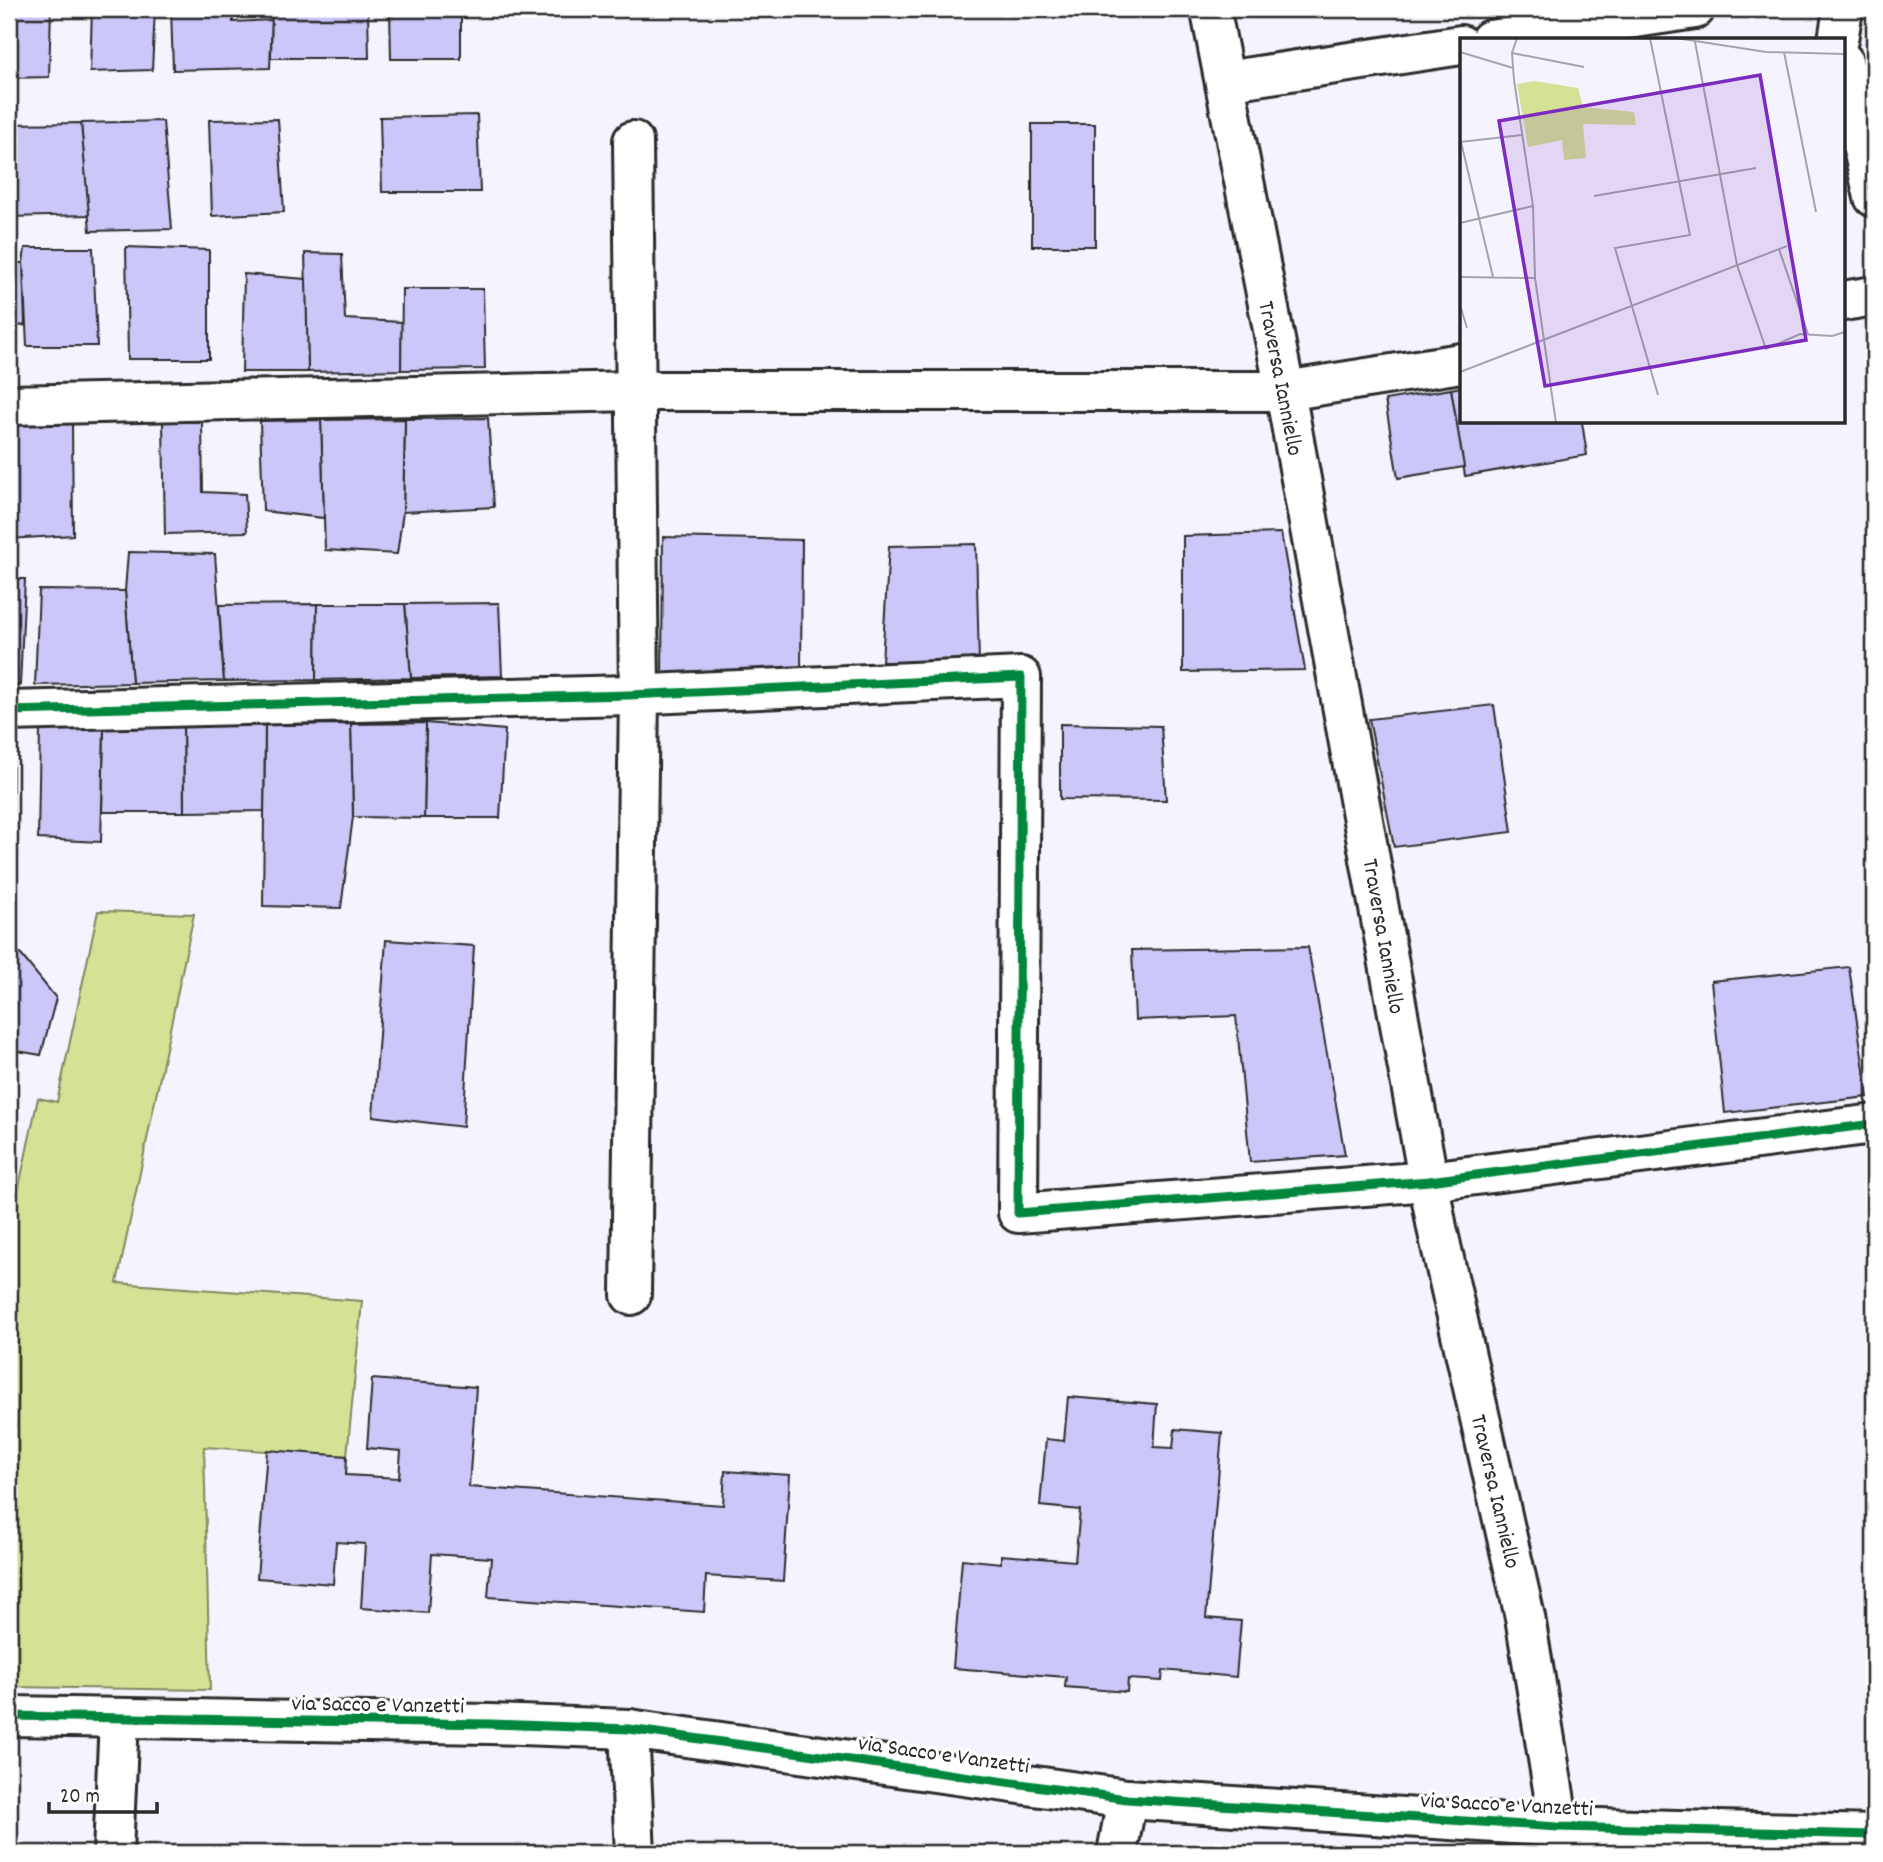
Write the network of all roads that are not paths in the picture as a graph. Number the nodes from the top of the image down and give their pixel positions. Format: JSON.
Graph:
{"nodes":[{"id":1,"x":1695,"y":9,"type":"edge"},
{"id":2,"x":1843,"y":9,"type":"edge"},
{"id":3,"x":1212,"y":17,"type":"dead end"},
{"id":4,"x":1503,"y":38,"type":"edge"},
{"id":5,"x":1838,"y":38,"type":"edge"},
{"id":6,"x":1460,"y":45,"type":"edge"},
{"id":7,"x":1844,"y":65,"type":"edge"},
{"id":8,"x":1225,"y":81,"type":"junction"},
{"id":9,"x":633,"y":141,"type":"dead end"},
{"id":10,"x":1874,"y":197,"type":"edge"},
{"id":11,"x":1874,"y":296,"type":"edge"},
{"id":12,"x":1844,"y":301,"type":"edge"},
{"id":13,"x":1460,"y":363,"type":"edge"},
{"id":14,"x":636,"y":391,"type":"junction"},
{"id":15,"x":1285,"y":391,"type":"junction"},
{"id":16,"x":9,"y":405,"type":"edge"},
{"id":17,"x":639,"y":694,"type":"junction"},
{"id":18,"x":9,"y":711,"type":"edge"},
{"id":19,"x":1874,"y":1124,"type":"edge"},
{"id":20,"x":1429,"y":1181,"type":"junction"},
{"id":21,"x":631,"y":1295,"type":"dead end"},
{"id":22,"x":9,"y":1716,"type":"edge"},
{"id":23,"x":119,"y":1719,"type":"junction"},
{"id":24,"x":629,"y":1729,"type":"junction"},
{"id":25,"x":1127,"y":1799,"type":"junction"},
{"id":26,"x":1874,"y":1835,"type":"edge"},
{"id":27,"x":1561,"y":1840,"type":"edge"},
{"id":28,"x":113,"y":1853,"type":"edge"},
{"id":29,"x":635,"y":1853,"type":"edge"},
{"id":30,"x":1117,"y":1853,"type":"edge"}],
"edges":[{"from":1,"to":4,"type":"street"},
{"from":2,"to":5,"type":"street"},
{"from":3,"to":8,"type":"street","name":"Traversa Ianniello"},
{"from":6,"to":8,"type":"street"},
{"from":7,"to":10,"type":"street"},
{"from":8,"to":15,"type":"street","name":"Traversa Ianniello"},
{"from":9,"to":14,"type":"street"},
{"from":11,"to":12,"type":"street"},
{"from":13,"to":15,"type":"street"},
{"from":14,"to":15,"type":"street"},
{"from":14,"to":16,"type":"street"},
{"from":14,"to":17,"type":"street"},
{"from":15,"to":20,"type":"street","name":"Traversa Ianniello"},
{"from":17,"to":18,"type":"street"},
{"from":17,"to":20,"type":"street"},
{"from":17,"to":21,"type":"street"},
{"from":19,"to":20,"type":"street"},
{"from":20,"to":27,"type":"street","name":"Traversa Ianniello"},
{"from":22,"to":23,"type":"street","name":"via Sacco e Vanzetti"},
{"from":23,"to":24,"type":"street","name":"via Sacco e Vanzetti"},
{"from":23,"to":28,"type":"street"},
{"from":24,"to":25,"type":"street","name":"via Sacco e Vanzetti"},
{"from":24,"to":29,"type":"street"},
{"from":25,"to":27,"type":"street","name":"via Sacco e Vanzetti"},
{"from":25,"to":30,"type":"street"},
{"from":26,"to":27,"type":"street","name":"via Sacco e Vanzetti"}]}
